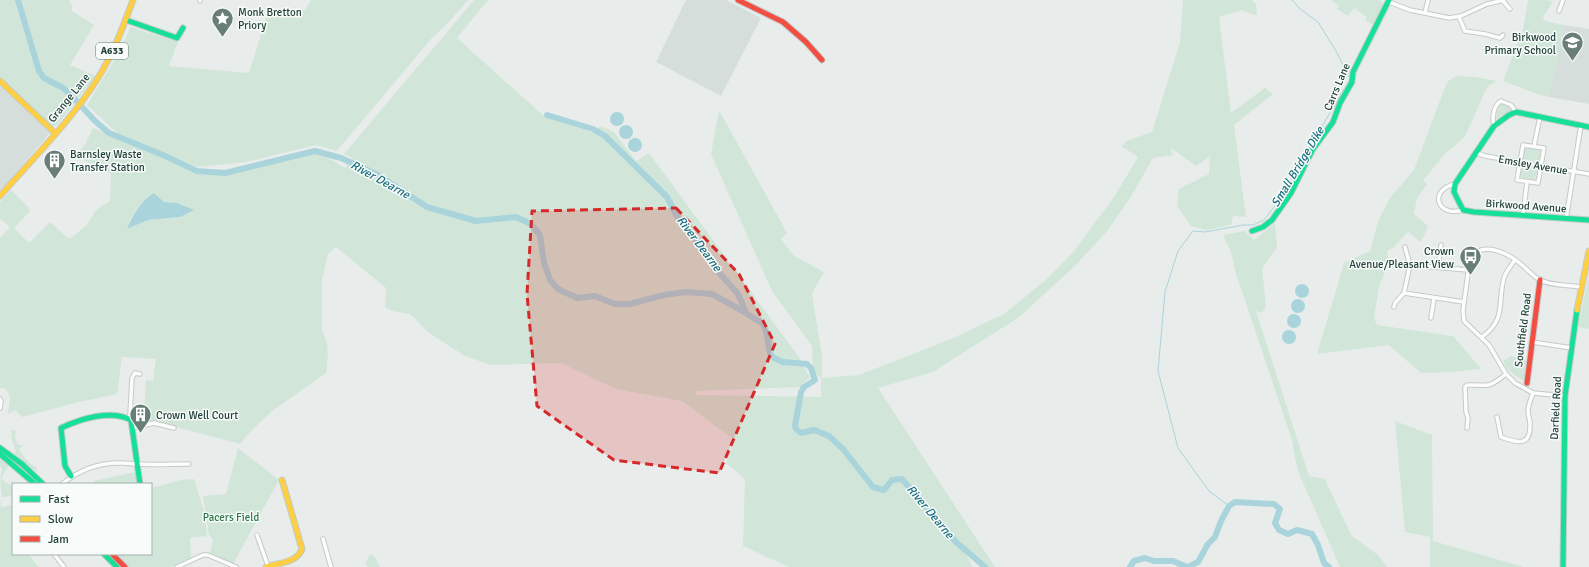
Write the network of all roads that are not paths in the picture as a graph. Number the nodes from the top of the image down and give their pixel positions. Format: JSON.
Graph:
{"nodes":[{"id":1,"x":133,"y":0,"type":"edge"},
{"id":2,"x":738,"y":0,"type":"edge"},
{"id":3,"x":1428,"y":0,"type":"edge"},
{"id":4,"x":1503,"y":0,"type":"edge"},
{"id":5,"x":1563,"y":0,"type":"edge"},
{"id":6,"x":1389,"y":1,"type":"edge"},
{"id":7,"x":1486,"y":2,"type":"edge"},
{"id":8,"x":1510,"y":9,"type":"dead end"},
{"id":9,"x":1559,"y":11,"type":"dead end"},
{"id":10,"x":1425,"y":13,"type":"junction"},
{"id":11,"x":1459,"y":17,"type":"junction"},
{"id":12,"x":126,"y":20,"type":"junction"},
{"id":13,"x":183,"y":28,"type":"dead end"},
{"id":14,"x":1503,"y":35,"type":"dead end"},
{"id":15,"x":822,"y":60,"type":"dead end"},
{"id":16,"x":0,"y":81,"type":"edge"},
{"id":17,"x":1516,"y":112,"type":"junction"},
{"id":18,"x":1540,"y":116,"type":"junction"},
{"id":19,"x":1494,"y":126,"type":"junction"},
{"id":20,"x":1581,"y":126,"type":"junction"},
{"id":21,"x":1589,"y":127,"type":"edge"},
{"id":22,"x":54,"y":132,"type":"junction"},
{"id":23,"x":1534,"y":146,"type":"junction"},
{"id":24,"x":1477,"y":153,"type":"junction"},
{"id":25,"x":1520,"y":161,"type":"junction"},
{"id":26,"x":1542,"y":165,"type":"junction"},
{"id":27,"x":1573,"y":172,"type":"junction"},
{"id":28,"x":1589,"y":174,"type":"edge"},
{"id":29,"x":1527,"y":182,"type":"junction"},
{"id":30,"x":1455,"y":184,"type":"junction"},
{"id":31,"x":0,"y":196,"type":"edge"},
{"id":32,"x":1463,"y":210,"type":"junction"},
{"id":33,"x":1522,"y":215,"type":"junction"},
{"id":34,"x":1566,"y":219,"type":"junction"},
{"id":35,"x":1589,"y":220,"type":"edge"},
{"id":36,"x":1252,"y":231,"type":"dead end"},
{"id":37,"x":1441,"y":245,"type":"dead end"},
{"id":38,"x":1405,"y":247,"type":"dead end"},
{"id":39,"x":1589,"y":254,"type":"edge"},
{"id":40,"x":1515,"y":260,"type":"junction"},
{"id":41,"x":1410,"y":264,"type":"junction"},
{"id":42,"x":1438,"y":267,"type":"junction"},
{"id":43,"x":1468,"y":270,"type":"junction"},
{"id":44,"x":1540,"y":280,"type":"junction"},
{"id":45,"x":1582,"y":287,"type":"junction"},
{"id":46,"x":1404,"y":293,"type":"junction"},
{"id":47,"x":1434,"y":298,"type":"junction"},
{"id":48,"x":1464,"y":302,"type":"junction"},
{"id":49,"x":1394,"y":307,"type":"dead end"},
{"id":50,"x":1431,"y":318,"type":"dead end"},
{"id":51,"x":1482,"y":338,"type":"junction"},
{"id":52,"x":1532,"y":342,"type":"junction"},
{"id":53,"x":1572,"y":348,"type":"junction"},
{"id":54,"x":140,"y":374,"type":"dead end"},
{"id":55,"x":1506,"y":374,"type":"junction"},
{"id":56,"x":1527,"y":383,"type":"dead end"},
{"id":57,"x":1533,"y":393,"type":"junction"},
{"id":58,"x":1565,"y":396,"type":"junction"},
{"id":59,"x":0,"y":399,"type":"edge"},
{"id":60,"x":0,"y":408,"type":"edge"},
{"id":61,"x":1497,"y":417,"type":"dead end"},
{"id":62,"x":129,"y":419,"type":"junction"},
{"id":63,"x":132,"y":428,"type":"junction"},
{"id":64,"x":174,"y":428,"type":"dead end"},
{"id":65,"x":1467,"y":428,"type":"dead end"},
{"id":66,"x":0,"y":448,"type":"edge"},
{"id":67,"x":0,"y":454,"type":"edge"},
{"id":68,"x":137,"y":464,"type":"junction"},
{"id":69,"x":189,"y":464,"type":"dead end"},
{"id":70,"x":71,"y":476,"type":"junction"},
{"id":71,"x":282,"y":480,"type":"dead end"},
{"id":72,"x":34,"y":483,"type":"edge"},
{"id":73,"x":42,"y":483,"type":"edge"},
{"id":74,"x":63,"y":483,"type":"edge"},
{"id":75,"x":140,"y":483,"type":"edge"},
{"id":76,"x":257,"y":535,"type":"dead end"},
{"id":77,"x":323,"y":539,"type":"dead end"},
{"id":78,"x":55,"y":555,"type":"edge"},
{"id":79,"x":105,"y":555,"type":"edge"},
{"id":80,"x":112,"y":555,"type":"edge"},
{"id":81,"x":116,"y":565,"type":"edge"},
{"id":82,"x":64,"y":567,"type":"edge"},
{"id":83,"x":124,"y":567,"type":"edge"},
{"id":84,"x":177,"y":567,"type":"edge"},
{"id":85,"x":236,"y":567,"type":"edge"},
{"id":86,"x":267,"y":567,"type":"edge"},
{"id":87,"x":331,"y":567,"type":"edge"},
{"id":88,"x":1563,"y":567,"type":"edge"}],
"edges":[{"from":1,"to":12,"type":"main road","name":"Grange Lane","number":"A633"},
{"from":2,"to":15,"type":"main road"},
{"from":3,"to":10,"type":"street"},
{"from":4,"to":7,"type":"street"},
{"from":4,"to":8,"type":"street"},
{"from":5,"to":9,"type":"street"},
{"from":6,"to":10,"type":"street"},
{"from":6,"to":36,"type":"main road","name":"Carrs Lane"},
{"from":7,"to":11,"type":"street"},
{"from":10,"to":11,"type":"street"},
{"from":11,"to":14,"type":"street"},
{"from":12,"to":13,"type":"main road"},
{"from":12,"to":22,"type":"main road","name":"Grange Lane","number":"A633"},
{"from":16,"to":22,"type":"main road"},
{"from":17,"to":18,"type":"main road","name":"Birkwood Avenue"},
{"from":17,"to":19,"type":"main road","name":"Birkwood Avenue"},
{"from":17,"to":19,"type":"street","name":"Birkwood Avenue"},
{"from":18,"to":20,"type":"main road","name":"Birkwood Avenue"},
{"from":18,"to":23,"type":"street"},
{"from":19,"to":24,"type":"main road","name":"Birkwood Avenue"},
{"from":20,"to":21,"type":"main road","name":"Birkwood Avenue"},
{"from":20,"to":27,"type":"street"},
{"from":22,"to":31,"type":"main road","name":"Grange Lane","number":"A633"},
{"from":23,"to":25,"type":"street"},
{"from":23,"to":26,"type":"street"},
{"from":24,"to":25,"type":"street","name":"Emsley Avenue"},
{"from":24,"to":30,"type":"main road","name":"Birkwood Avenue"},
{"from":25,"to":26,"type":"street","name":"Emsley Avenue"},
{"from":25,"to":29,"type":"street"},
{"from":26,"to":27,"type":"street","name":"Emsley Avenue"},
{"from":26,"to":29,"type":"street"},
{"from":27,"to":28,"type":"street","name":"Emsley Avenue"},
{"from":27,"to":34,"type":"street"},
{"from":29,"to":33,"type":"street"},
{"from":30,"to":32,"type":"main road"},
{"from":30,"to":32,"type":"street","name":"Birkwood Avenue"},
{"from":32,"to":33,"type":"main road","name":"Birkwood Avenue"},
{"from":33,"to":34,"type":"main road","name":"Birkwood Avenue"},
{"from":34,"to":35,"type":"main road","name":"Birkwood Avenue"},
{"from":37,"to":42,"type":"street"},
{"from":38,"to":41,"type":"street"},
{"from":39,"to":45,"type":"main road","name":"Darfield Road"},
{"from":40,"to":43,"type":"street"},
{"from":40,"to":44,"type":"street"},
{"from":40,"to":51,"type":"street"},
{"from":41,"to":42,"type":"street"},
{"from":41,"to":46,"type":"street"},
{"from":42,"to":43,"type":"street"},
{"from":43,"to":48,"type":"street"},
{"from":44,"to":45,"type":"street"},
{"from":44,"to":52,"type":"main road","name":"Southfield Road"},
{"from":45,"to":53,"type":"main road","name":"Darfield Road"},
{"from":46,"to":47,"type":"street"},
{"from":46,"to":49,"type":"street"},
{"from":47,"to":48,"type":"street"},
{"from":47,"to":50,"type":"street"},
{"from":48,"to":51,"type":"street"},
{"from":51,"to":55,"type":"street"},
{"from":52,"to":53,"type":"street"},
{"from":52,"to":56,"type":"main road","name":"Southfield Road"},
{"from":53,"to":58,"type":"main road","name":"Darfield Road"},
{"from":54,"to":62,"type":"street"},
{"from":55,"to":57,"type":"street"},
{"from":55,"to":65,"type":"street"},
{"from":57,"to":58,"type":"street"},
{"from":57,"to":61,"type":"street"},
{"from":58,"to":88,"type":"main road","name":"Darfield Road"},
{"from":59,"to":60,"type":"street"},
{"from":62,"to":63,"type":"main road"},
{"from":62,"to":70,"type":"main road"},
{"from":63,"to":64,"type":"street"},
{"from":63,"to":68,"type":"main road"},
{"from":66,"to":73,"type":"main road"},
{"from":67,"to":72,"type":"main road"},
{"from":68,"to":69,"type":"street"},
{"from":68,"to":70,"type":"street"},
{"from":68,"to":75,"type":"main road"},
{"from":70,"to":74,"type":"street"},
{"from":71,"to":86,"type":"main road"},
{"from":76,"to":86,"type":"street"},
{"from":77,"to":87,"type":"street"},
{"from":78,"to":82,"type":"street"},
{"from":79,"to":81,"type":"main road"},
{"from":80,"to":81,"type":"main road"},
{"from":81,"to":83,"type":"main road"},
{"from":84,"to":85,"type":"street"}]}
